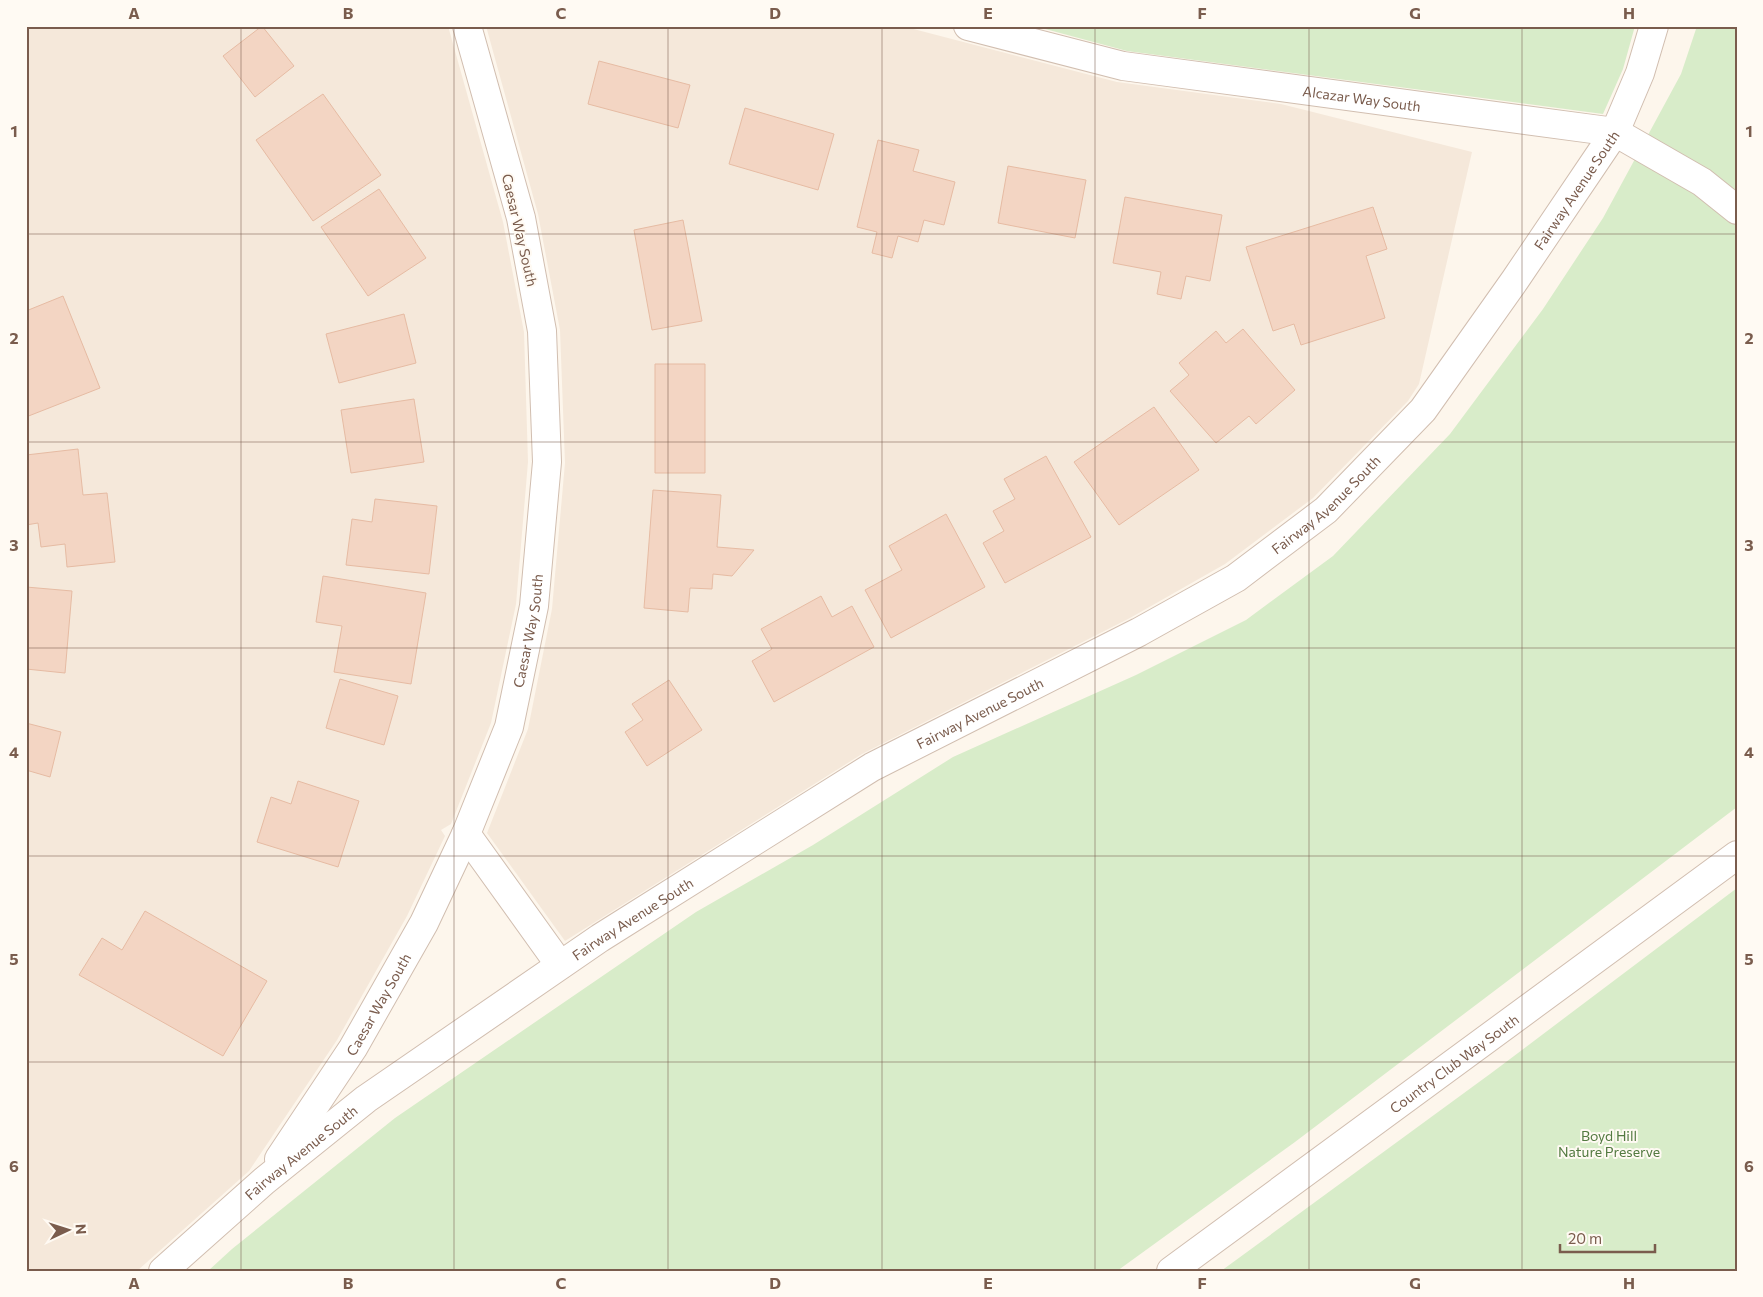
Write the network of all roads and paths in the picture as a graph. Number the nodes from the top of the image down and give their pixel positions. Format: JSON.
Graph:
{"nodes":[{"id":1,"x":467,"y":26,"type":"edge"},
{"id":2,"x":968,"y":26,"type":"edge"},
{"id":3,"x":1654,"y":26,"type":"edge"},
{"id":4,"x":1614,"y":132,"type":"junction"},
{"id":5,"x":1737,"y":210,"type":"edge"},
{"id":6,"x":466,"y":834,"type":"junction"},
{"id":7,"x":1737,"y":855,"type":"edge"},
{"id":8,"x":560,"y":965,"type":"junction"},
{"id":9,"x":264,"y":1181,"type":"junction"},
{"id":10,"x":163,"y":1271,"type":"edge"},
{"id":11,"x":1171,"y":1271,"type":"edge"}],
"edges":[{"from":1,"to":6,"type":"street","name":"Caesar Way South"},
{"from":2,"to":4,"type":"street","name":"Alcazar Way South"},
{"from":3,"to":4,"type":"street","name":"Fairway Avenue South"},
{"from":4,"to":5,"type":"street","name":"Alcazar Way South"},
{"from":4,"to":8,"type":"street","name":"Fairway Avenue South"},
{"from":6,"to":8,"type":"street"},
{"from":6,"to":9,"type":"street","name":"Caesar Way South"},
{"from":7,"to":11,"type":"street","name":"Country Club Way South"},
{"from":8,"to":9,"type":"street","name":"Fairway Avenue South"},
{"from":9,"to":10,"type":"street","name":"Fairway Avenue South"}]}
